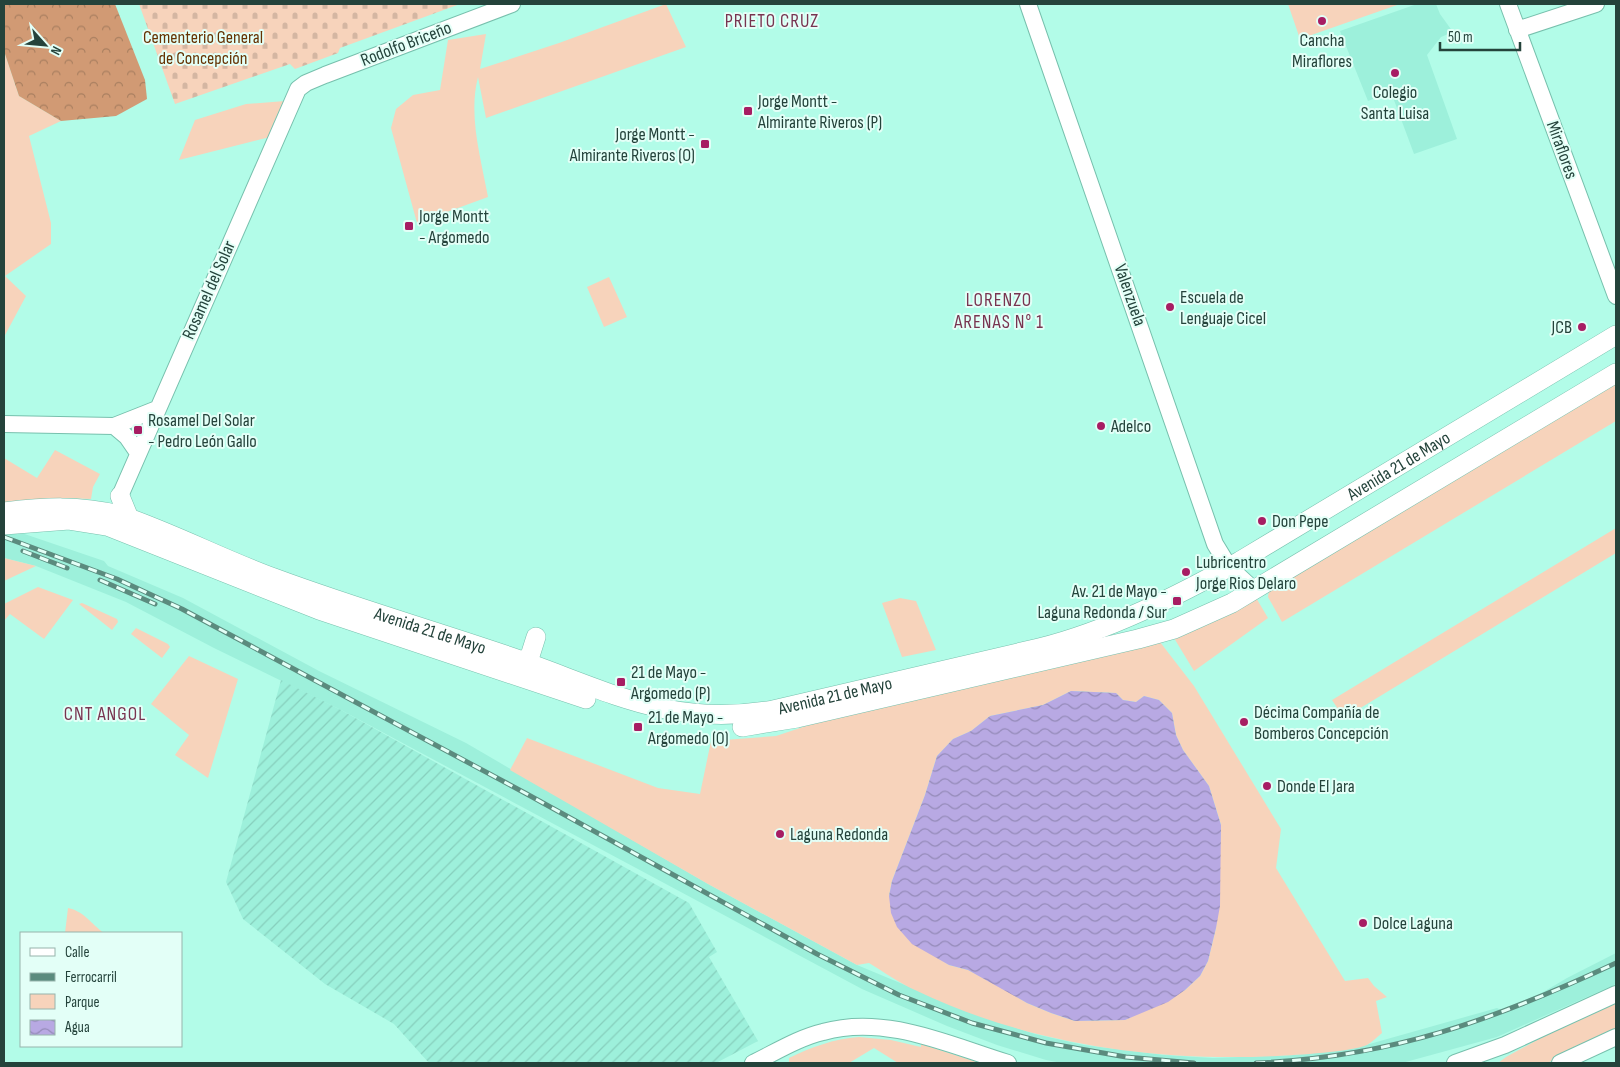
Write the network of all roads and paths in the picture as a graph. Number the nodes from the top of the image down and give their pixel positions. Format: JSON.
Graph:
{"nodes":[{"id":1,"x":512,"y":4,"type":"edge"},
{"id":2,"x":1028,"y":4,"type":"edge"},
{"id":3,"x":1508,"y":4,"type":"edge"},
{"id":4,"x":1596,"y":4,"type":"edge"},
{"id":5,"x":1518,"y":30,"type":"junction"},
{"id":6,"x":301,"y":86,"type":"joint"},
{"id":7,"x":1616,"y":296,"type":"edge"},
{"id":8,"x":1616,"y":335,"type":"edge"},
{"id":9,"x":1616,"y":373,"type":"edge"},
{"id":10,"x":157,"y":409,"type":"junction"},
{"id":11,"x":4,"y":424,"type":"edge"},
{"id":12,"x":114,"y":426,"type":"junction"},
{"id":13,"x":138,"y":453,"type":"junction"},
{"id":14,"x":120,"y":496,"type":"junction"},
{"id":15,"x":102,"y":511,"type":"junction"},
{"id":16,"x":4,"y":512,"type":"edge"},
{"id":17,"x":129,"y":518,"type":"junction"},
{"id":18,"x":4,"y":525,"type":"edge"},
{"id":19,"x":1229,"y":567,"type":"junction"},
{"id":20,"x":1254,"y":590,"type":"junction"},
{"id":21,"x":525,"y":662,"type":"junction"},
{"id":22,"x":503,"y":670,"type":"junction"},
{"id":23,"x":563,"y":676,"type":"junction"},
{"id":24,"x":1616,"y":994,"type":"edge"},
{"id":25,"x":1616,"y":1037,"type":"edge"},
{"id":26,"x":1505,"y":1045,"type":"junction"},
{"id":27,"x":1486,"y":1061,"type":"edge"},
{"id":28,"x":753,"y":1063,"type":"edge"},
{"id":29,"x":1008,"y":1063,"type":"edge"},
{"id":30,"x":1455,"y":1063,"type":"edge"},
{"id":31,"x":1560,"y":1063,"type":"edge"}],
"edges":[{"from":1,"to":6,"type":"street","name":"Rodolfo Briceño"},
{"from":2,"to":19,"type":"street","name":"Valenzuela"},
{"from":3,"to":5,"type":"street","name":"Miraflores"},
{"from":4,"to":5,"type":"street"},
{"from":5,"to":7,"type":"street","name":"Miraflores"},
{"from":6,"to":10,"type":"street","name":"Rosamel del Solar"},
{"from":8,"to":19,"type":"main road","name":"Avenida 21 de Mayo"},
{"from":9,"to":20,"type":"main road","name":"Avenida 21 de Mayo"},
{"from":10,"to":12,"type":"street"},
{"from":10,"to":13,"type":"street","name":"Rosamel del Solar"},
{"from":11,"to":12,"type":"street"},
{"from":12,"to":13,"type":"street"},
{"from":13,"to":14,"type":"street","name":"Rosamel del Solar"},
{"from":14,"to":15,"type":"main road"},
{"from":14,"to":17,"type":"main road"},
{"from":15,"to":16,"type":"main road","name":"Avenida 21 de Mayo"},
{"from":15,"to":17,"type":"main road","name":"Avenida 21 de Mayo"},
{"from":17,"to":21,"type":"main road","name":"Avenida 21 de Mayo"},
{"from":18,"to":22,"type":"main road","name":"Avenida 21 de Mayo"},
{"from":19,"to":20,"type":"street","name":"Valenzuela"},
{"from":19,"to":23,"type":"main road","name":"Avenida 21 de Mayo"},
{"from":20,"to":22,"type":"main road","name":"Avenida 21 de Mayo"},
{"from":21,"to":22,"type":"main road"},
{"from":21,"to":23,"type":"main road","name":"Avenida 21 de Mayo"},
{"from":21,"to":23,"type":"main road"},
{"from":24,"to":26,"type":"street"},
{"from":25,"to":31,"type":"street"},
{"from":26,"to":27,"type":"street"},
{"from":26,"to":30,"type":"street"},
{"from":28,"to":29,"type":"street"}]}
